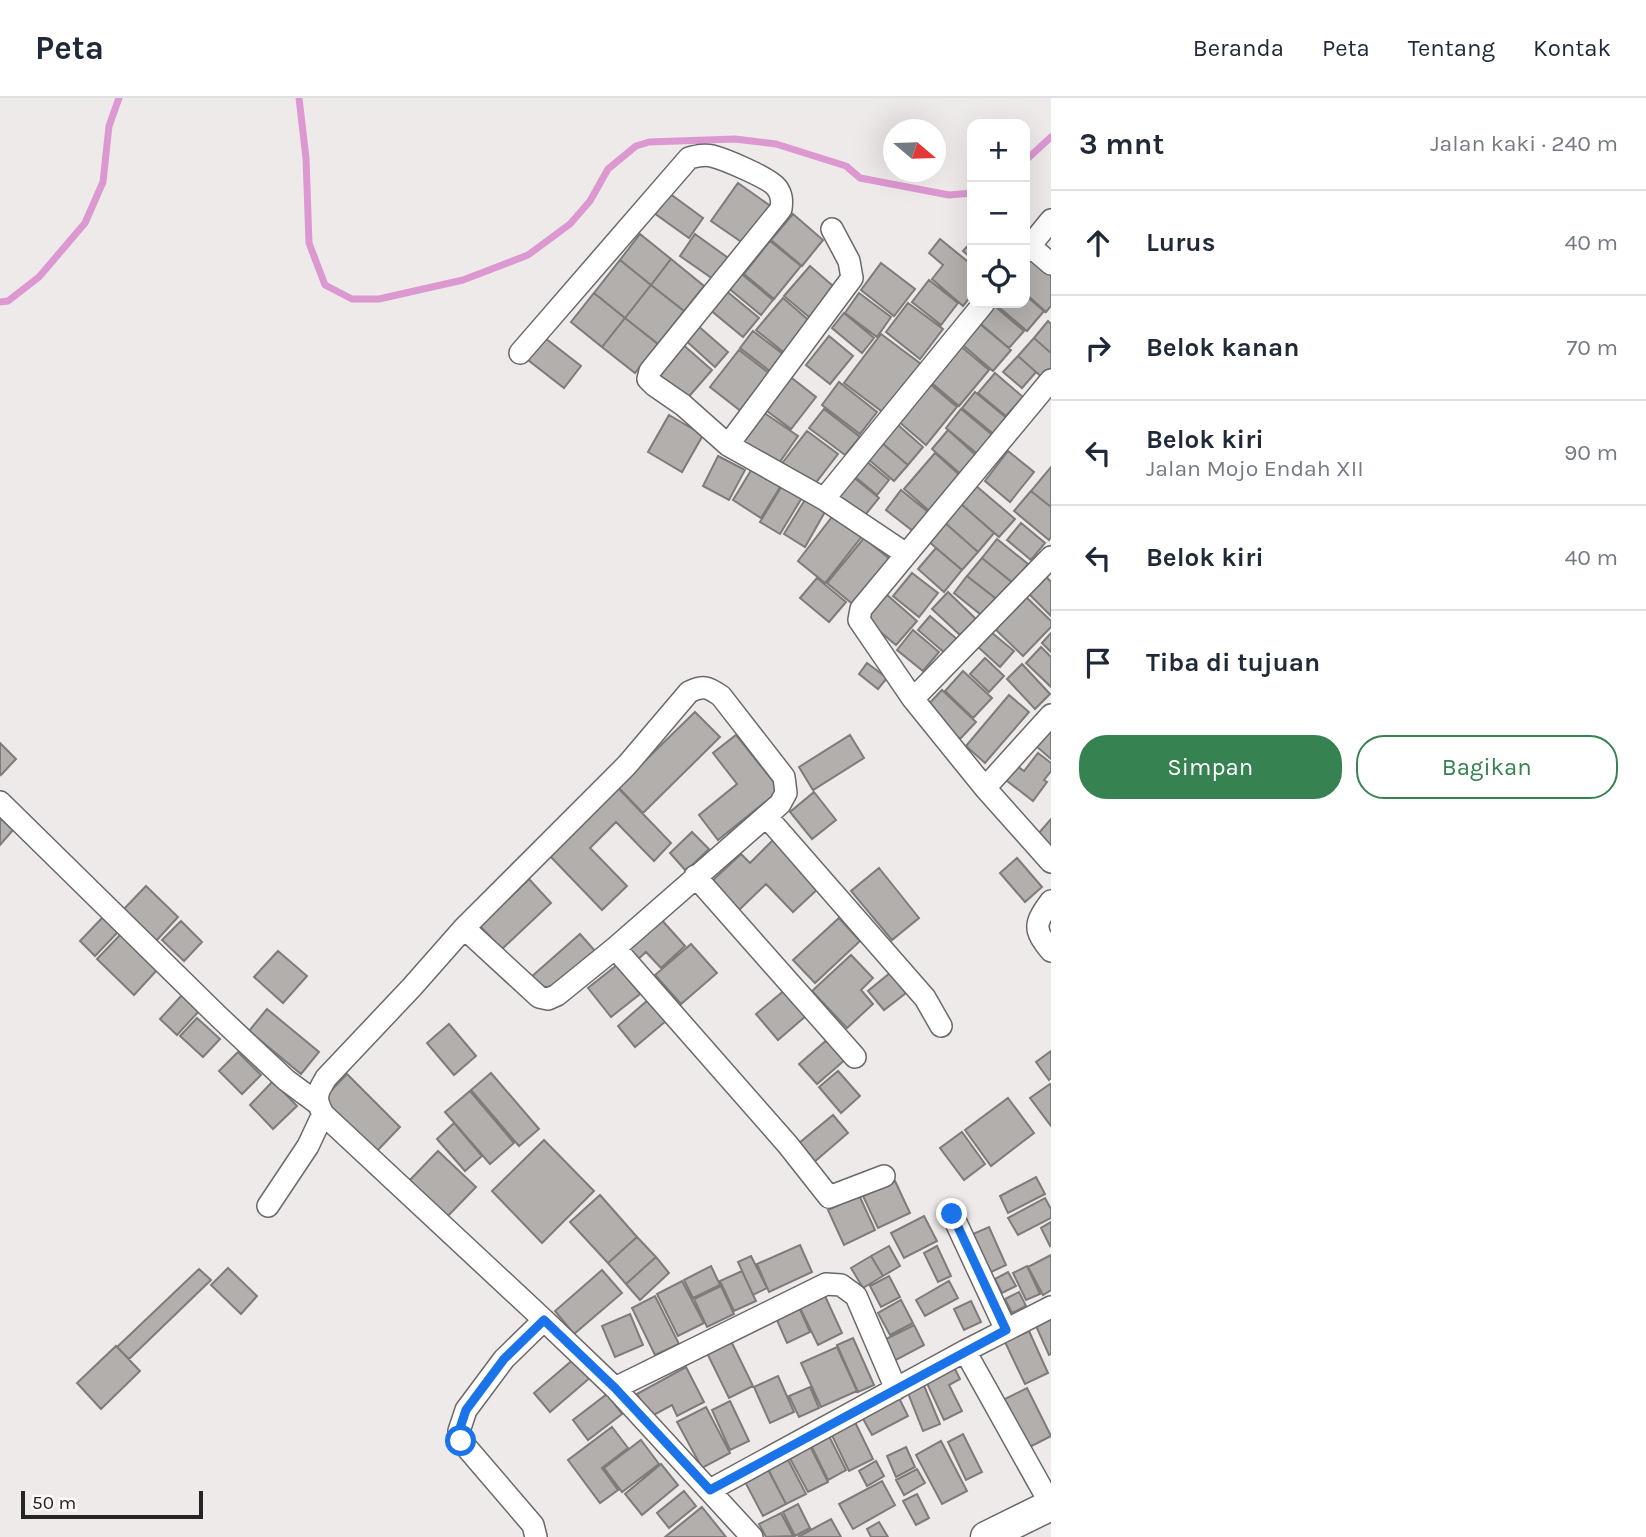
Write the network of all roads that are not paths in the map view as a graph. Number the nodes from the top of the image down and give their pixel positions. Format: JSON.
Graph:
{"nodes":[{"id":1,"x":1051,"y":220,"type":"edge"},
{"id":2,"x":832,"y":229,"type":"dead end"},
{"id":3,"x":1030,"y":245,"type":"edge"},
{"id":4,"x":1030,"y":251,"type":"edge"},
{"id":5,"x":1051,"y":264,"type":"edge"},
{"id":6,"x":980,"y":308,"type":"edge"},
{"id":7,"x":520,"y":353,"type":"dead end"},
{"id":8,"x":1051,"y":380,"type":"edge"},
{"id":9,"x":728,"y":445,"type":"junction"},
{"id":10,"x":824,"y":499,"type":"junction"},
{"id":11,"x":906,"y":554,"type":"junction"},
{"id":12,"x":1051,"y":557,"type":"edge"},
{"id":13,"x":913,"y":699,"type":"junction"},
{"id":14,"x":1051,"y":715,"type":"edge"},
{"id":15,"x":985,"y":788,"type":"junction"},
{"id":16,"x":0,"y":802,"type":"edge"},
{"id":17,"x":766,"y":816,"type":"junction"},
{"id":18,"x":1051,"y":862,"type":"edge"},
{"id":19,"x":695,"y":876,"type":"junction"},
{"id":20,"x":1051,"y":901,"type":"edge"},
{"id":21,"x":464,"y":928,"type":"junction"},
{"id":22,"x":615,"y":948,"type":"junction"},
{"id":23,"x":1051,"y":951,"type":"edge"},
{"id":24,"x":941,"y":1026,"type":"dead end"},
{"id":25,"x":855,"y":1057,"type":"dead end"},
{"id":26,"x":320,"y":1108,"type":"junction"},
{"id":27,"x":884,"y":1176,"type":"dead end"},
{"id":28,"x":268,"y":1206,"type":"dead end"},
{"id":29,"x":952,"y":1214,"type":"dead end"},
{"id":30,"x":1051,"y":1307,"type":"edge"},
{"id":31,"x":544,"y":1320,"type":"junction"},
{"id":32,"x":1006,"y":1330,"type":"junction"},
{"id":33,"x":965,"y":1351,"type":"junction"},
{"id":34,"x":615,"y":1388,"type":"junction"},
{"id":35,"x":896,"y":1389,"type":"junction"},
{"id":36,"x":710,"y":1490,"type":"junction"},
{"id":37,"x":1051,"y":1505,"type":"edge"},
{"id":38,"x":536,"y":1537,"type":"edge"},
{"id":39,"x":752,"y":1537,"type":"edge"},
{"id":40,"x":986,"y":1537,"type":"edge"}],
"edges":[{"from":1,"to":3,"type":"street"},
{"from":2,"to":9,"type":"street"},
{"from":4,"to":5,"type":"street"},
{"from":6,"to":10,"type":"street"},
{"from":7,"to":9,"type":"street"},
{"from":8,"to":11,"type":"street"},
{"from":9,"to":10,"type":"street"},
{"from":10,"to":11,"type":"street"},
{"from":11,"to":13,"type":"street"},
{"from":12,"to":13,"type":"street"},
{"from":13,"to":15,"type":"street"},
{"from":14,"to":15,"type":"street"},
{"from":15,"to":18,"type":"street"},
{"from":16,"to":26,"type":"street"},
{"from":17,"to":19,"type":"street"},
{"from":17,"to":21,"type":"street"},
{"from":17,"to":24,"type":"street"},
{"from":19,"to":22,"type":"street"},
{"from":19,"to":25,"type":"street"},
{"from":20,"to":23,"type":"street"},
{"from":21,"to":22,"type":"street"},
{"from":21,"to":26,"type":"street"},
{"from":22,"to":27,"type":"street"},
{"from":26,"to":28,"type":"street"},
{"from":26,"to":31,"type":"street"},
{"from":29,"to":32,"type":"street"},
{"from":30,"to":32,"type":"street"},
{"from":31,"to":34,"type":"street"},
{"from":31,"to":38,"type":"street"},
{"from":32,"to":33,"type":"street"},
{"from":33,"to":35,"type":"street"},
{"from":33,"to":37,"type":"street"},
{"from":34,"to":35,"type":"street"},
{"from":34,"to":36,"type":"street"},
{"from":35,"to":36,"type":"street"},
{"from":36,"to":39,"type":"street"},
{"from":37,"to":40,"type":"main road"}]}
